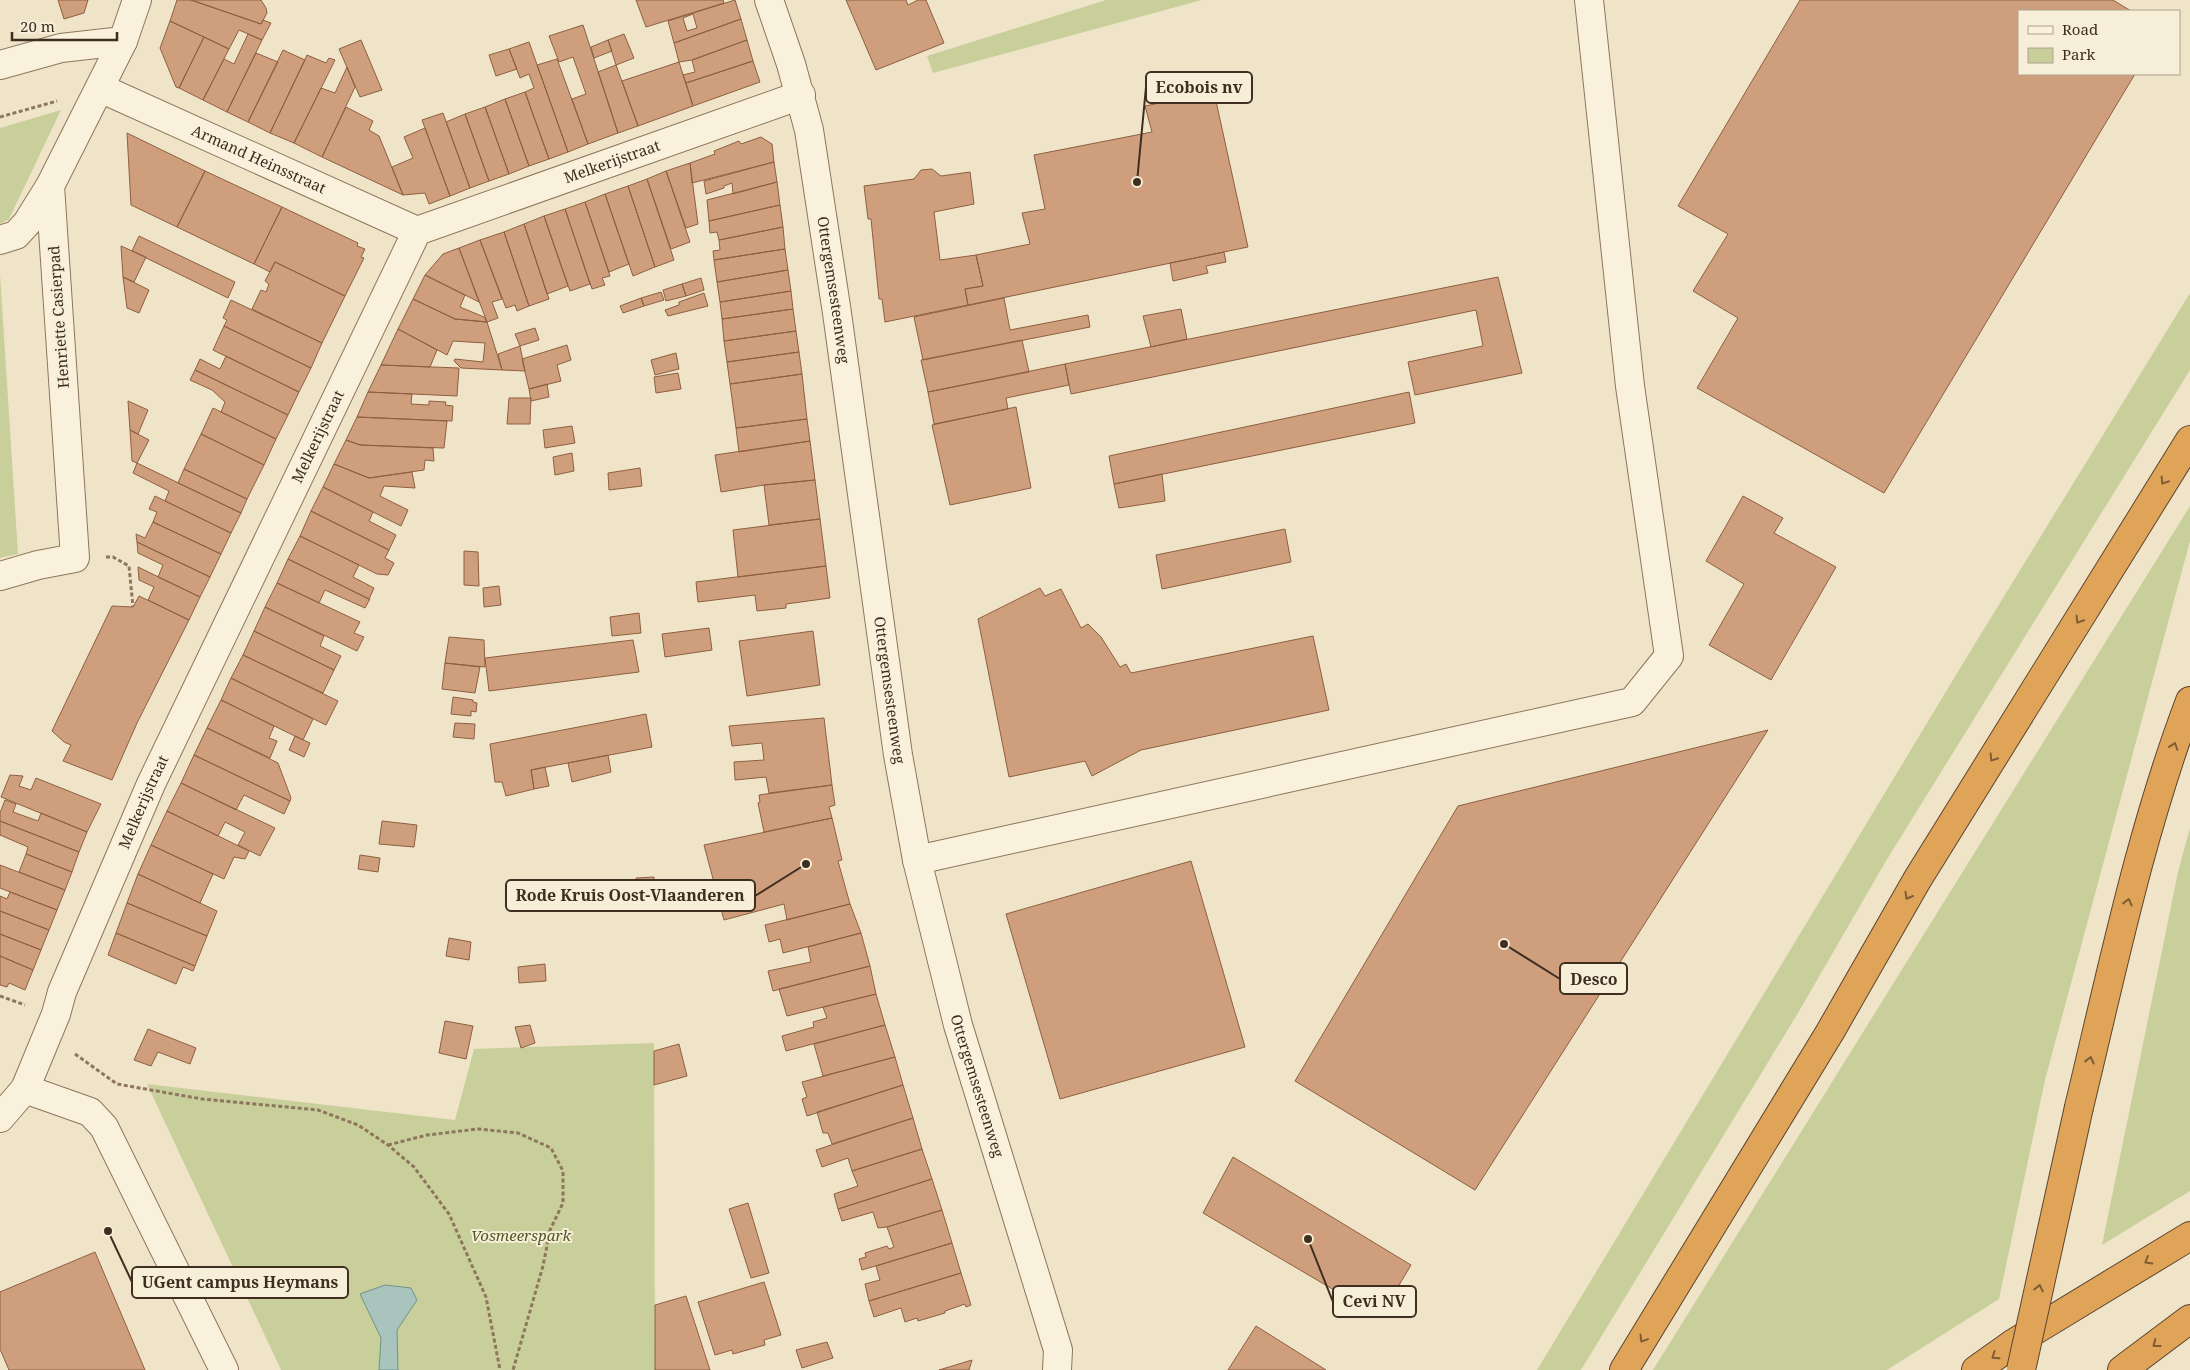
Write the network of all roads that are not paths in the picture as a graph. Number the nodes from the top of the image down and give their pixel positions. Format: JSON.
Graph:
{"nodes":[{"id":1,"x":137,"y":0,"type":"edge"},
{"id":2,"x":769,"y":0,"type":"edge"},
{"id":3,"x":1589,"y":0,"type":"edge"},
{"id":4,"x":123,"y":41,"type":"junction"},
{"id":5,"x":0,"y":65,"type":"edge"},
{"id":6,"x":100,"y":88,"type":"junction"},
{"id":7,"x":801,"y":95,"type":"junction"},
{"id":8,"x":50,"y":186,"type":"junction"},
{"id":9,"x":417,"y":231,"type":"junction"},
{"id":10,"x":0,"y":240,"type":"edge"},
{"id":11,"x":2190,"y":440,"type":"edge"},
{"id":12,"x":0,"y":576,"type":"edge"},
{"id":13,"x":2190,"y":702,"type":"edge"},
{"id":14,"x":917,"y":860,"type":"junction"},
{"id":15,"x":25,"y":1090,"type":"junction"},
{"id":16,"x":0,"y":1118,"type":"edge"},
{"id":17,"x":2190,"y":1236,"type":"edge"},
{"id":18,"x":2190,"y":1319,"type":"edge"},
{"id":19,"x":224,"y":1370,"type":"edge"},
{"id":20,"x":1057,"y":1370,"type":"edge"},
{"id":21,"x":1624,"y":1370,"type":"edge"},
{"id":22,"x":1976,"y":1370,"type":"edge"},
{"id":23,"x":2022,"y":1370,"type":"edge"},
{"id":24,"x":2122,"y":1370,"type":"edge"}],
"edges":[{"from":1,"to":4,"type":"street"},
{"from":2,"to":7,"type":"street","name":"Ottergemsesteenweg"},
{"from":3,"to":14,"type":"street"},
{"from":4,"to":5,"type":"street"},
{"from":4,"to":6,"type":"street"},
{"from":6,"to":8,"type":"street"},
{"from":6,"to":9,"type":"street","name":"Armand Heinsstraat"},
{"from":7,"to":9,"type":"street","name":"Melkerijstraat"},
{"from":7,"to":14,"type":"street","name":"Ottergemsesteenweg"},
{"from":8,"to":10,"type":"street"},
{"from":8,"to":12,"type":"street","name":"Henriette Casierpad"},
{"from":9,"to":15,"type":"street","name":"Melkerijstraat"},
{"from":11,"to":21,"type":"highway","one_way":true},
{"from":23,"to":13,"type":"highway","one_way":true,"bridge":true},
{"from":14,"to":20,"type":"street","name":"Ottergemsesteenweg"},
{"from":15,"to":16,"type":"street","name":"Melkerijstraat"},
{"from":15,"to":19,"type":"street"},
{"from":17,"to":22,"type":"highway","one_way":true},
{"from":18,"to":24,"type":"highway","one_way":true}]}
